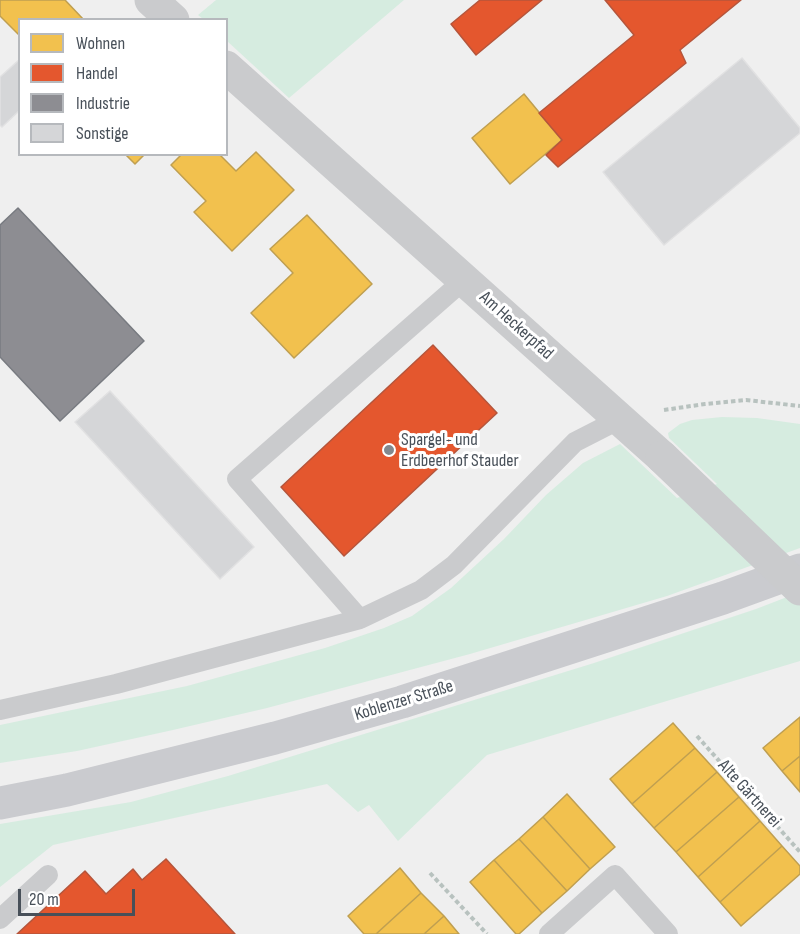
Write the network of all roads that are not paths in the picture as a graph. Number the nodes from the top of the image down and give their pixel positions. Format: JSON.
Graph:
{"nodes":[{"id":1,"x":151,"y":0,"type":"edge"},
{"id":2,"x":171,"y":18,"type":"edge"},
{"id":3,"x":228,"y":69,"type":"edge"},
{"id":4,"x":464,"y":280,"type":"junction"},
{"id":5,"x":620,"y":419,"type":"junction"},
{"id":6,"x":800,"y":570,"type":"edge"},
{"id":7,"x":800,"y":590,"type":"edge"},
{"id":8,"x":360,"y":619,"type":"junction"},
{"id":9,"x":0,"y":710,"type":"edge"},
{"id":10,"x":0,"y":803,"type":"edge"},
{"id":11,"x":48,"y":875,"type":"dead end"},
{"id":12,"x":0,"y":919,"type":"edge"},
{"id":13,"x":549,"y":934,"type":"edge"},
{"id":14,"x":668,"y":934,"type":"edge"}],
"edges":[{"from":1,"to":2,"type":"street"},
{"from":3,"to":4,"type":"street","name":"Am Heckerpfad"},
{"from":4,"to":5,"type":"street","name":"Am Heckerpfad"},
{"from":4,"to":8,"type":"lane"},
{"from":5,"to":7,"type":"street","name":"Am Heckerpfad","bridge":true},
{"from":5,"to":8,"type":"lane"},
{"from":6,"to":10,"type":"main road","name":"Koblenzer Straße"},
{"from":8,"to":9,"type":"lane"},
{"from":11,"to":12,"type":"lane"},
{"from":13,"to":14,"type":"lane"}]}
